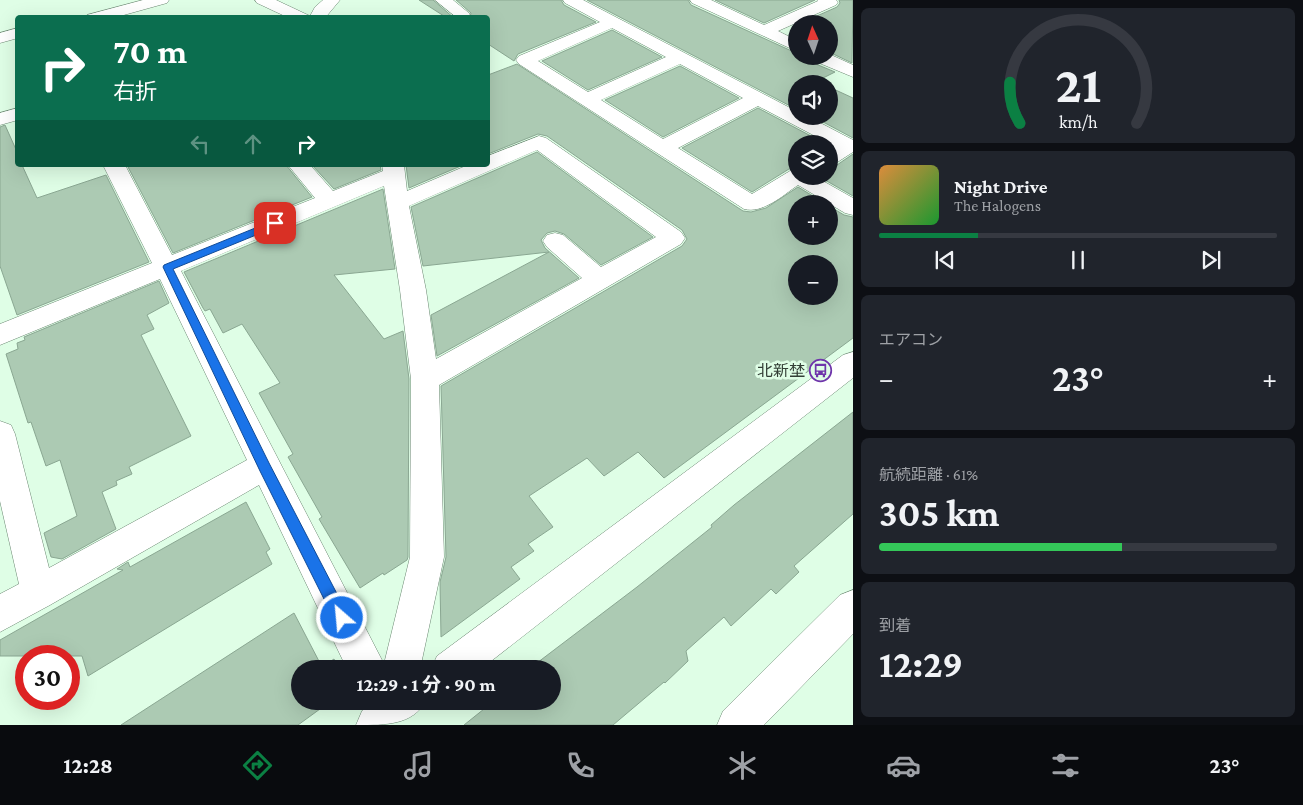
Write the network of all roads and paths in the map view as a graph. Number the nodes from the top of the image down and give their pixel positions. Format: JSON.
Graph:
{"nodes":[{"id":1,"x":161,"y":0,"type":"edge"},
{"id":2,"x":263,"y":0,"type":"edge"},
{"id":3,"x":332,"y":0,"type":"edge"},
{"id":4,"x":444,"y":0,"type":"edge"},
{"id":5,"x":571,"y":0,"type":"edge"},
{"id":6,"x":698,"y":0,"type":"edge"},
{"id":7,"x":825,"y":0,"type":"edge"},
{"id":8,"x":462,"y":14,"type":"dead end"},
{"id":9,"x":86,"y":15,"type":"edge"},
{"id":10,"x":296,"y":15,"type":"edge"},
{"id":11,"x":318,"y":15,"type":"edge"},
{"id":12,"x":612,"y":22,"type":"junction"},
{"id":13,"x":764,"y":31,"type":"junction"},
{"id":14,"x":15,"y":34,"type":"edge"},
{"id":15,"x":0,"y":38,"type":"edge"},
{"id":16,"x":788,"y":42,"type":"edge"},
{"id":17,"x":681,"y":58,"type":"junction"},
{"id":18,"x":838,"y":65,"type":"edge"},
{"id":19,"x":853,"y":72,"type":"edge"},
{"id":20,"x":758,"y":98,"type":"junction"},
{"id":21,"x":588,"y":99,"type":"junction"},
{"id":22,"x":15,"y":115,"type":"edge"},
{"id":23,"x":0,"y":119,"type":"edge"},
{"id":24,"x":828,"y":135,"type":"edge"},
{"id":25,"x":838,"y":140,"type":"edge"},
{"id":26,"x":662,"y":147,"type":"junction"},
{"id":27,"x":838,"y":153,"type":"edge"},
{"id":28,"x":490,"y":164,"type":"edge"},
{"id":29,"x":115,"y":167,"type":"edge"},
{"id":30,"x":302,"y":167,"type":"edge"},
{"id":31,"x":482,"y":167,"type":"edge"},
{"id":32,"x":393,"y":169,"type":"edge"},
{"id":33,"x":788,"y":182,"type":"edge"},
{"id":34,"x":813,"y":185,"type":"edge"},
{"id":35,"x":329,"y":202,"type":"junction"},
{"id":36,"x":397,"y":203,"type":"junction"},
{"id":37,"x":853,"y":208,"type":"edge"},
{"id":38,"x":555,"y":241,"type":"dead end"},
{"id":39,"x":168,"y":267,"type":"junction"},
{"id":40,"x":600,"y":280,"type":"junction"},
{"id":41,"x":0,"y":335,"type":"edge"},
{"id":42,"x":853,"y":363,"type":"edge"},
{"id":43,"x":425,"y":379,"type":"junction"},
{"id":44,"x":0,"y":434,"type":"edge"},
{"id":45,"x":265,"y":467,"type":"junction"},
{"id":46,"x":38,"y":593,"type":"junction"},
{"id":47,"x":853,"y":608,"type":"edge"},
{"id":48,"x":0,"y":614,"type":"edge"},
{"id":49,"x":362,"y":660,"type":"edge"},
{"id":50,"x":403,"y":660,"type":"edge"},
{"id":51,"x":462,"y":660,"type":"edge"},
{"id":52,"x":737,"y":725,"type":"edge"}],
"edges":[{"from":1,"to":9,"type":"street"},
{"from":2,"to":10,"type":"street"},
{"from":3,"to":11,"type":"street"},
{"from":4,"to":8,"type":"street"},
{"from":5,"to":12,"type":"street"},
{"from":6,"to":13,"type":"street"},
{"from":7,"to":13,"type":"street"},
{"from":12,"to":17,"type":"street"},
{"from":12,"to":21,"type":"street"},
{"from":13,"to":16,"type":"street"},
{"from":14,"to":15,"type":"street"},
{"from":17,"to":20,"type":"street"},
{"from":17,"to":21,"type":"street"},
{"from":18,"to":19,"type":"street"},
{"from":20,"to":24,"type":"street"},
{"from":20,"to":26,"type":"street"},
{"from":21,"to":26,"type":"street"},
{"from":22,"to":23,"type":"street"},
{"from":25,"to":27,"type":"street"},
{"from":26,"to":33,"type":"street"},
{"from":28,"to":40,"type":"street"},
{"from":29,"to":39,"type":"street"},
{"from":30,"to":35,"type":"street"},
{"from":31,"to":36,"type":"street"},
{"from":32,"to":35,"type":"street"},
{"from":32,"to":36,"type":"street"},
{"from":34,"to":37,"type":"street"},
{"from":35,"to":39,"type":"street"},
{"from":36,"to":43,"type":"street"},
{"from":38,"to":40,"type":"street"},
{"from":39,"to":41,"type":"street"},
{"from":39,"to":45,"type":"street"},
{"from":40,"to":43,"type":"street"},
{"from":42,"to":51,"type":"street"},
{"from":43,"to":50,"type":"street"},
{"from":44,"to":46,"type":"street"},
{"from":45,"to":46,"type":"street"},
{"from":45,"to":49,"type":"street"},
{"from":46,"to":48,"type":"street"},
{"from":47,"to":52,"type":"street"}]}
